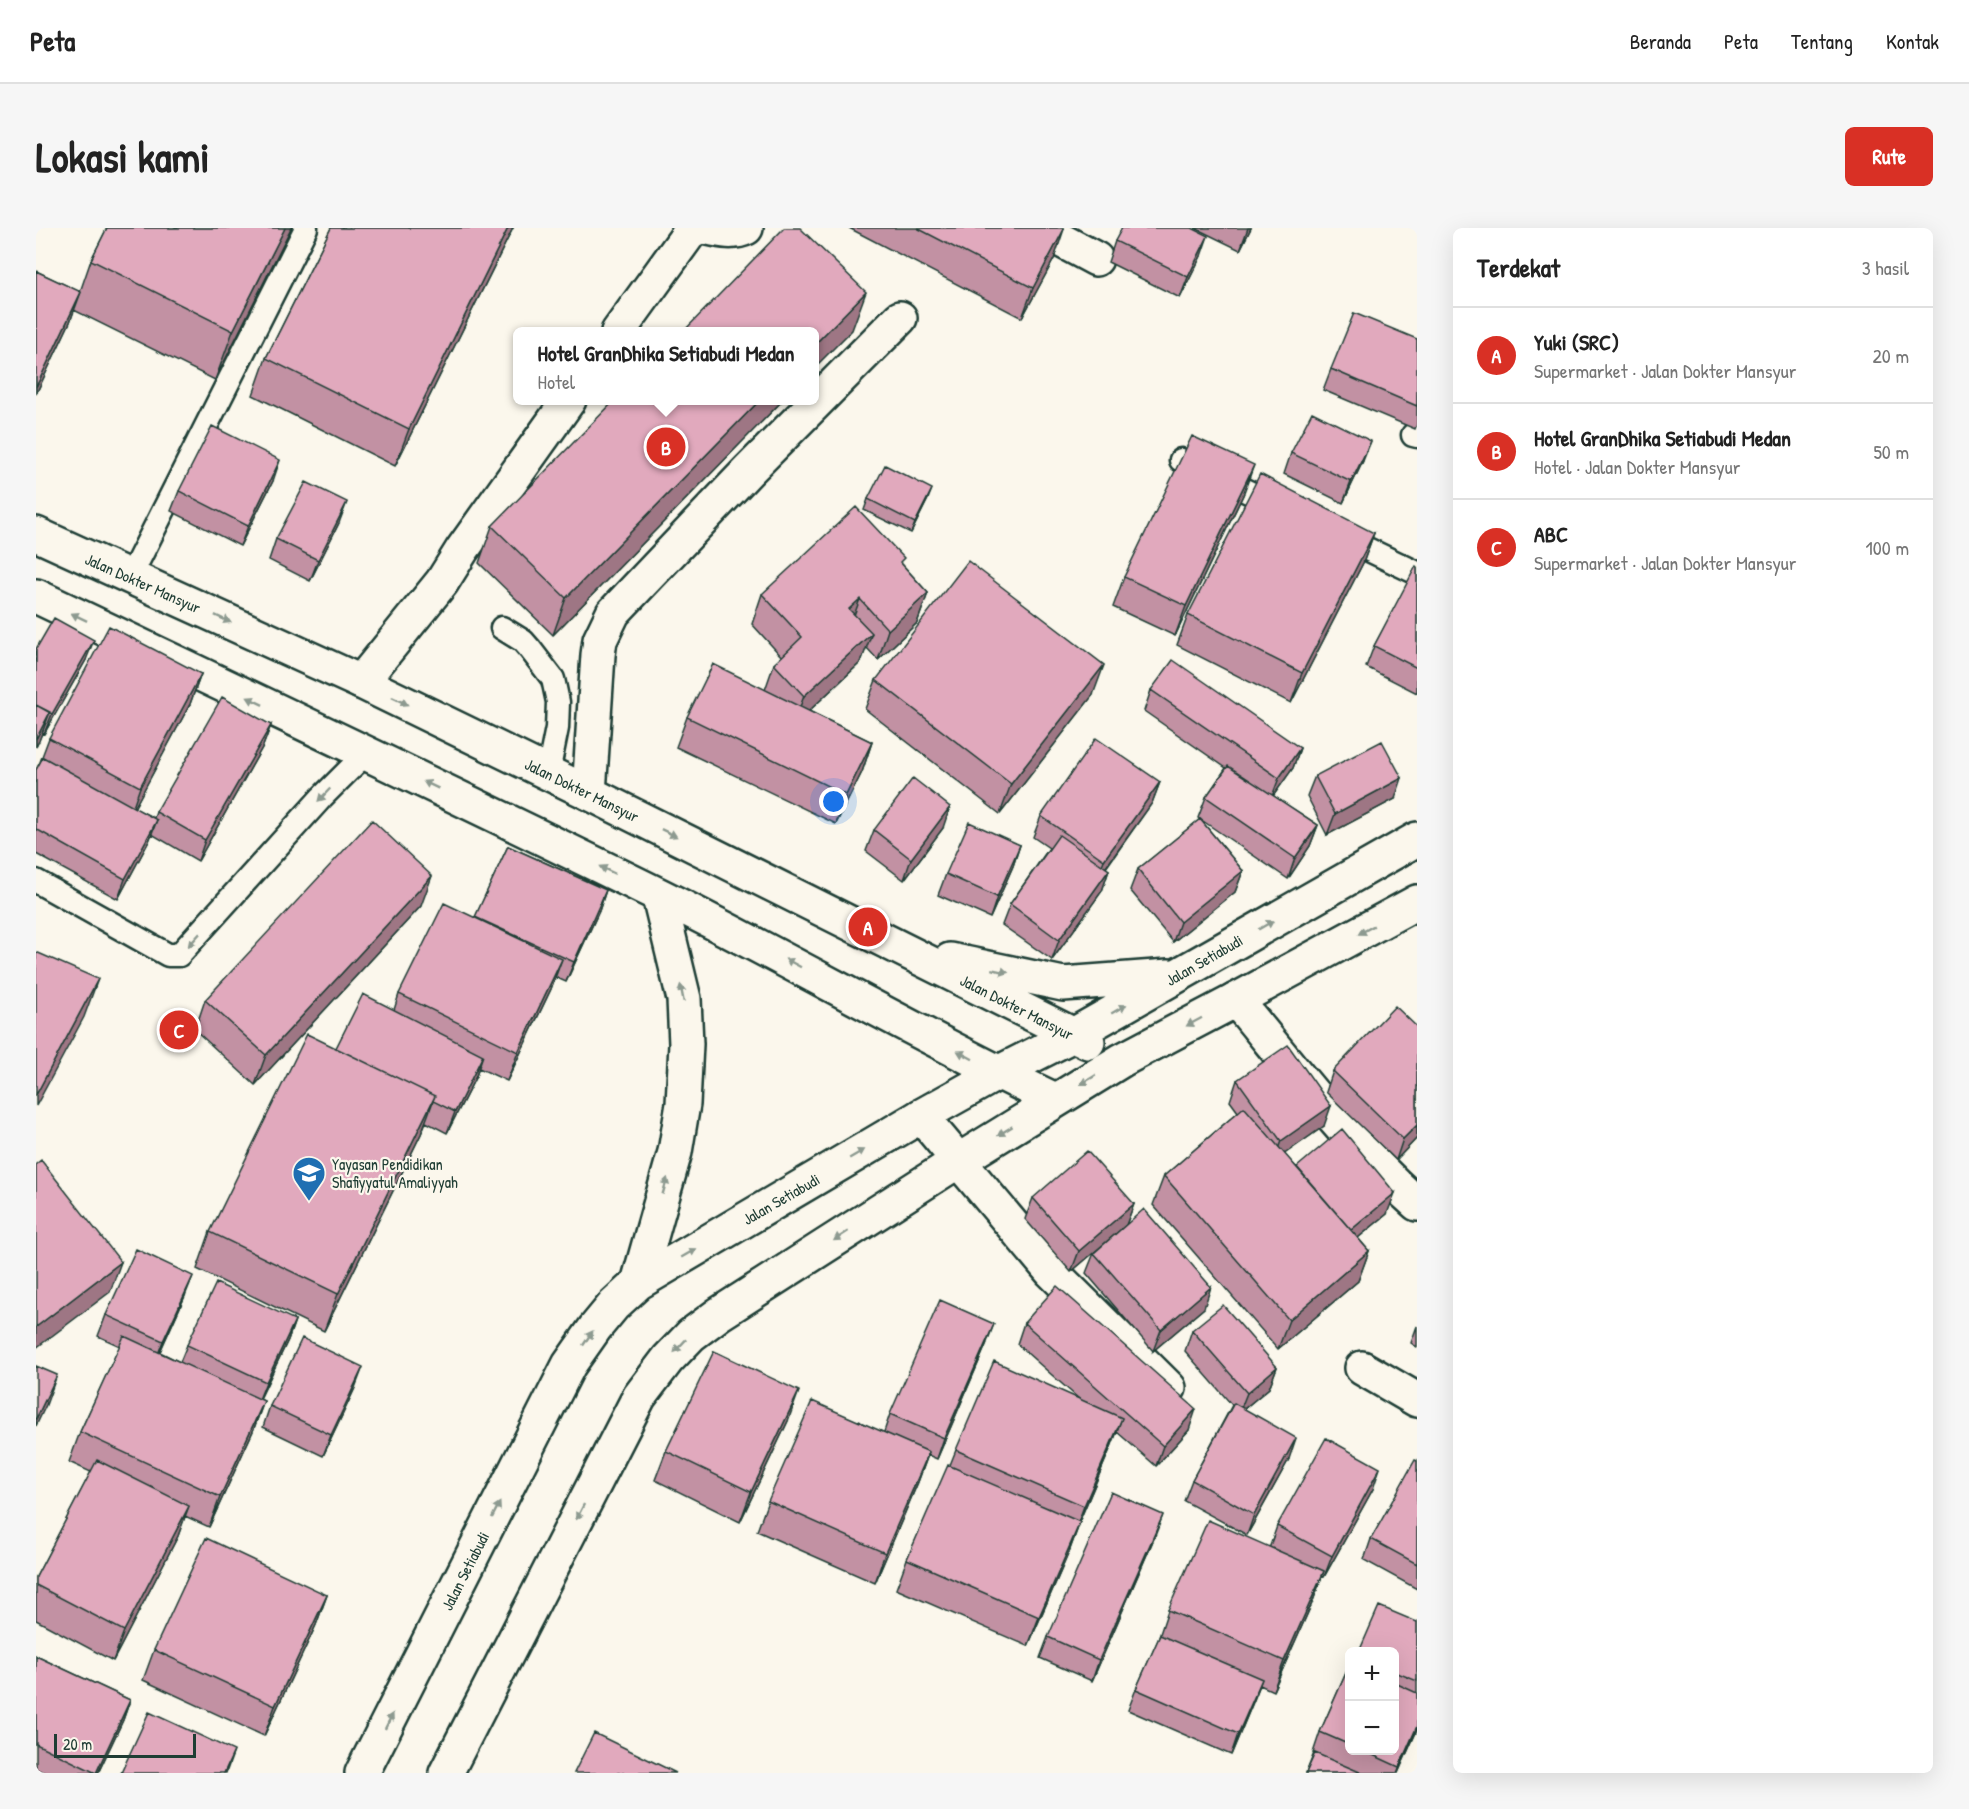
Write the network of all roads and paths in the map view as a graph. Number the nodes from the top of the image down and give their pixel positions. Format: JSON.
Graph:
{"nodes":[{"id":1,"x":306,"y":228,"type":"edge"},
{"id":2,"x":693,"y":228,"type":"edge"},
{"id":3,"x":708,"y":228,"type":"edge"},
{"id":4,"x":746,"y":228,"type":"edge"},
{"id":5,"x":1038,"y":228,"type":"edge"},
{"id":6,"x":1096,"y":259,"type":"dead end"},
{"id":7,"x":900,"y":318,"type":"dead end"},
{"id":8,"x":622,"y":327,"type":"edge"},
{"id":9,"x":819,"y":400,"type":"edge"},
{"id":10,"x":565,"y":405,"type":"edge"},
{"id":11,"x":814,"y":405,"type":"edge"},
{"id":12,"x":1181,"y":460,"type":"edge"},
{"id":13,"x":1299,"y":516,"type":"edge"},
{"id":14,"x":1320,"y":526,"type":"edge"},
{"id":15,"x":36,"y":534,"type":"edge"},
{"id":16,"x":1417,"y":573,"type":"edge"},
{"id":17,"x":130,"y":577,"type":"junction"},
{"id":18,"x":36,"y":596,"type":"edge"},
{"id":19,"x":502,"y":628,"type":"dead end"},
{"id":20,"x":361,"y":682,"type":"junction"},
{"id":21,"x":365,"y":753,"type":"junction"},
{"id":22,"x":548,"y":773,"type":"junction"},
{"id":23,"x":589,"y":794,"type":"junction"},
{"id":24,"x":1417,"y":838,"type":"edge"},
{"id":25,"x":36,"y":880,"type":"edge"},
{"id":26,"x":660,"y":896,"type":"junction"},
{"id":27,"x":1417,"y":902,"type":"edge"},
{"id":28,"x":902,"y":949,"type":"junction"},
{"id":29,"x":1179,"y":975,"type":"junction"},
{"id":30,"x":1236,"y":1000,"type":"junction"},
{"id":31,"x":1073,"y":1035,"type":"junction"},
{"id":32,"x":1122,"y":1060,"type":"junction"},
{"id":33,"x":998,"y":1073,"type":"junction"},
{"id":34,"x":1054,"y":1100,"type":"junction"},
{"id":35,"x":921,"y":1116,"type":"junction"},
{"id":36,"x":958,"y":1161,"type":"junction"},
{"id":37,"x":1417,"y":1204,"type":"edge"},
{"id":38,"x":638,"y":1283,"type":"junction"},
{"id":39,"x":1362,"y":1368,"type":"dead end"},
{"id":40,"x":1169,"y":1388,"type":"edge"},
{"id":41,"x":1417,"y":1400,"type":"edge"},
{"id":42,"x":362,"y":1773,"type":"edge"},
{"id":43,"x":446,"y":1773,"type":"edge"}],
"edges":[{"from":1,"to":17,"type":"lane"},
{"from":2,"to":8,"type":"main road"},
{"from":3,"to":4,"type":"main road"},
{"from":5,"to":6,"type":"main road"},
{"from":7,"to":9,"type":"main road"},
{"from":10,"to":20,"type":"main road"},
{"from":11,"to":23,"type":"main road"},
{"from":12,"to":13,"type":"lane"},
{"from":14,"to":16,"type":"lane"},
{"from":15,"to":17,"type":"main road","name":"Jalan Dokter Mansyur"},
{"from":17,"to":20,"type":"main road","name":"Jalan Dokter Mansyur","one_way":true},
{"from":21,"to":18,"type":"main road","one_way":true},
{"from":19,"to":22,"type":"lane"},
{"from":20,"to":22,"type":"main road","name":"Jalan Dokter Mansyur","one_way":true},
{"from":21,"to":25,"type":"lane","one_way":true},
{"from":26,"to":21,"type":"main road","one_way":true},
{"from":22,"to":23,"type":"main road","name":"Jalan Dokter Mansyur"},
{"from":23,"to":28,"type":"main road","name":"Jalan Dokter Mansyur","one_way":true},
{"from":29,"to":24,"type":"main road","name":"Jalan Setiabudi","one_way":true},
{"from":33,"to":26,"type":"main road","one_way":true},
{"from":38,"to":26,"type":"main road","one_way":true},
{"from":27,"to":30,"type":"main road","one_way":true},
{"from":28,"to":29,"type":"main road","one_way":true},
{"from":28,"to":31,"type":"main road","name":"Jalan Dokter Mansyur"},
{"from":31,"to":29,"type":"main road","name":"Jalan Setiabudi","one_way":true},
{"from":30,"to":32,"type":"main road","one_way":true},
{"from":30,"to":37,"type":"main road"},
{"from":31,"to":32,"type":"main road","name":"Jalan Dokter Mansyur"},
{"from":31,"to":33,"type":"main road","name":"Jalan Setiabudi"},
{"from":32,"to":34,"type":"main road","one_way":true},
{"from":33,"to":34,"type":"main road"},
{"from":33,"to":35,"type":"main road","name":"Jalan Setiabudi"},
{"from":34,"to":36,"type":"main road","one_way":true},
{"from":35,"to":36,"type":"main road"},
{"from":38,"to":35,"type":"main road","name":"Jalan Setiabudi","one_way":true},
{"from":36,"to":40,"type":"main road"},
{"from":36,"to":43,"type":"main road","one_way":true},
{"from":42,"to":38,"type":"main road","name":"Jalan Setiabudi","one_way":true},
{"from":39,"to":41,"type":"main road"}]}
